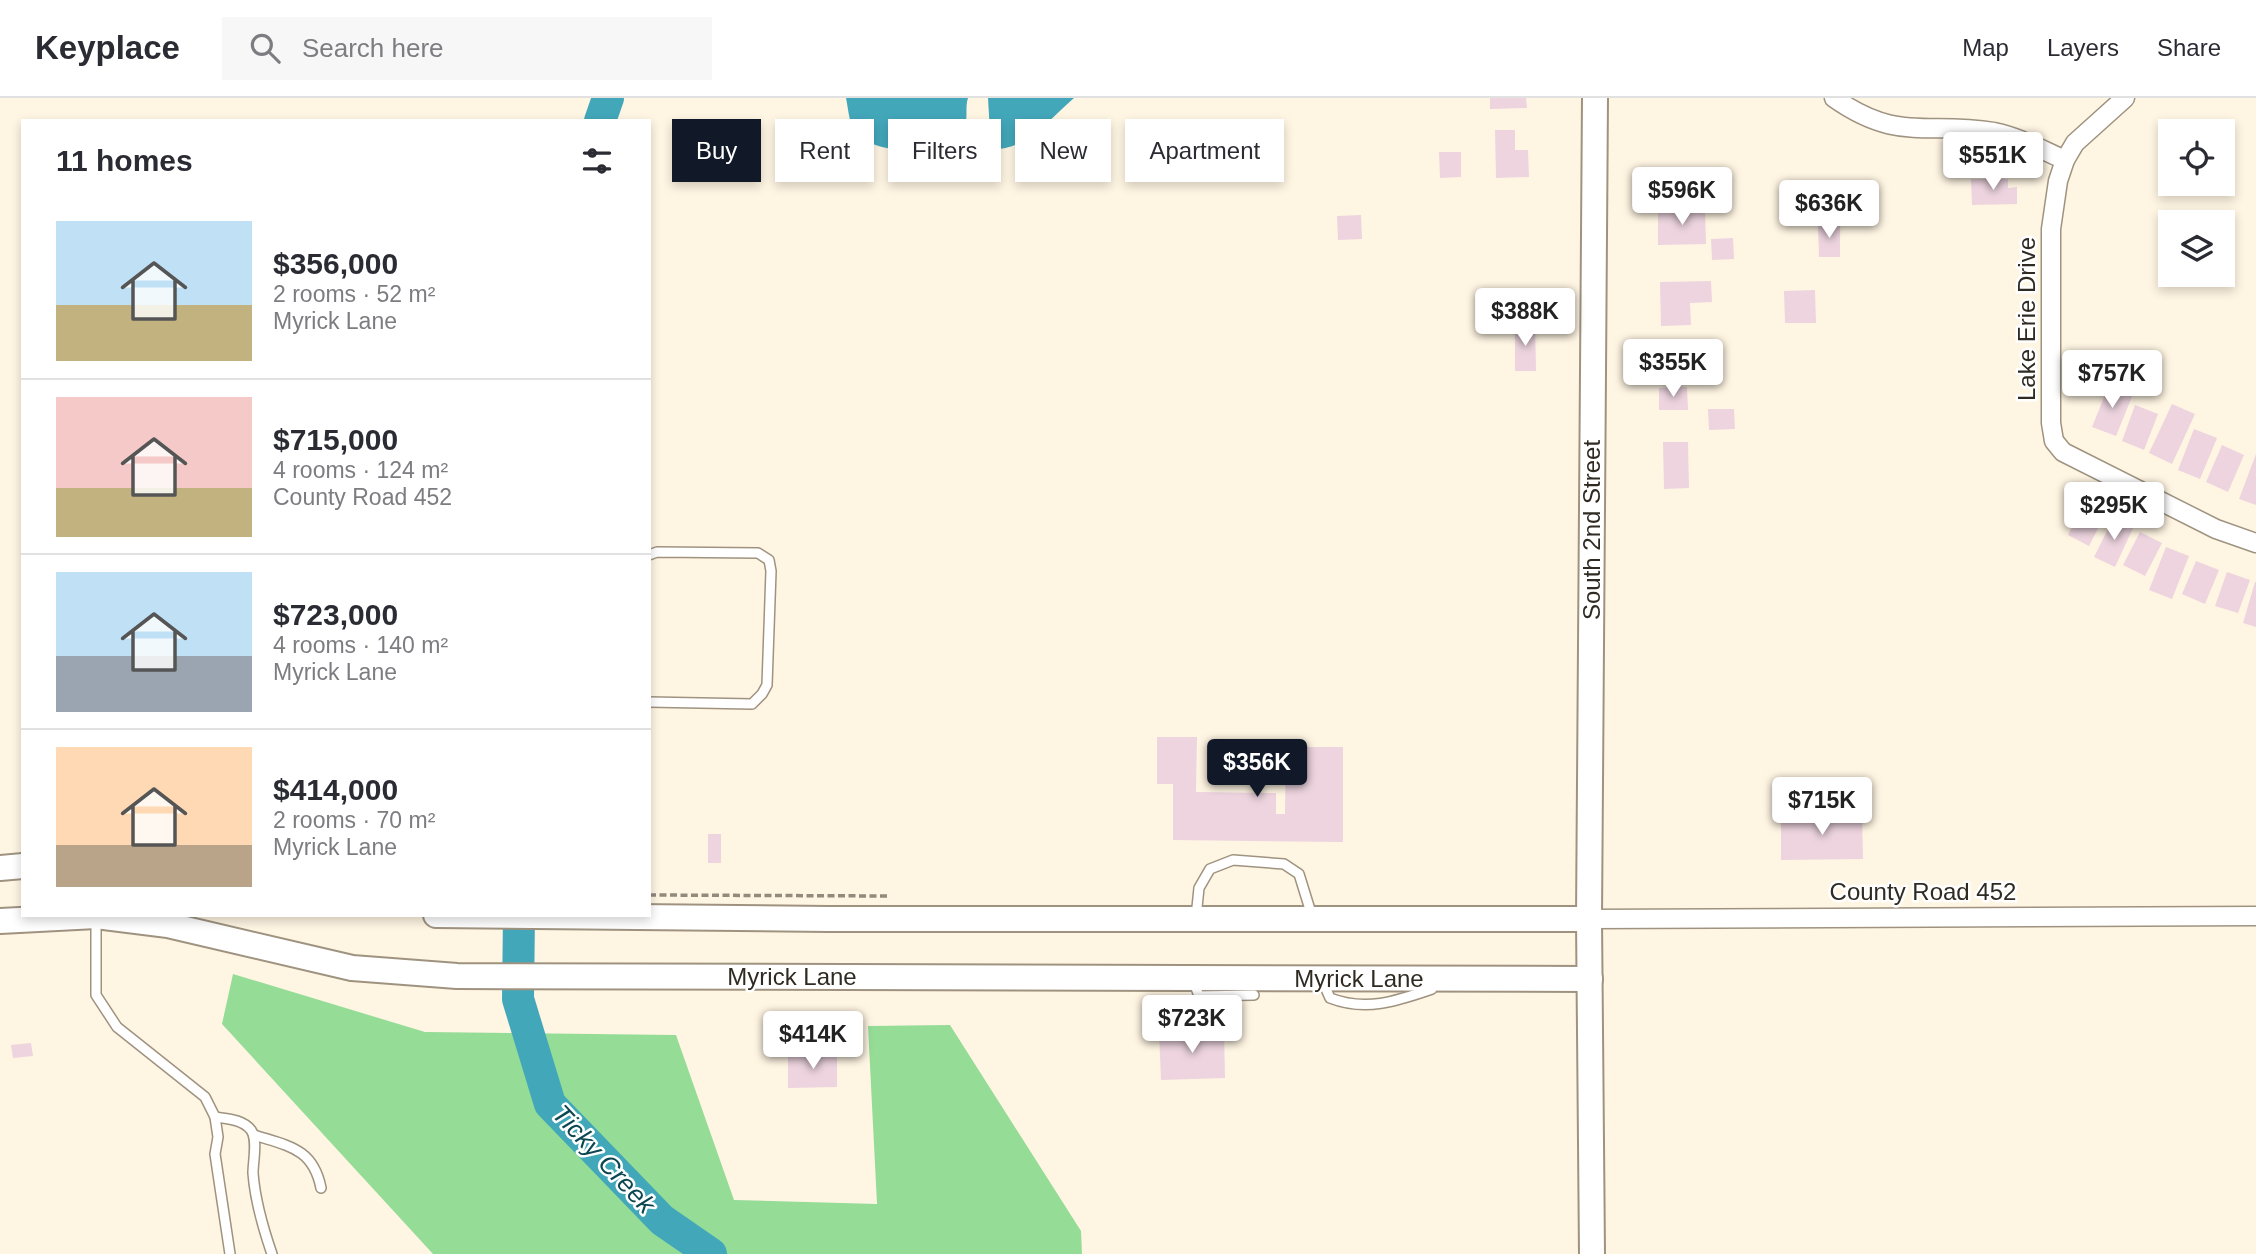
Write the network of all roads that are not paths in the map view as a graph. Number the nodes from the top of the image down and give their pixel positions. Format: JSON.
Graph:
{"nodes":[{"id":1,"x":1595,"y":98,"type":"edge"},
{"id":2,"x":1834,"y":98,"type":"edge"},
{"id":3,"x":2125,"y":98,"type":"edge"},
{"id":4,"x":2065,"y":160,"type":"junction"},
{"id":5,"x":2256,"y":543,"type":"edge"},
{"id":6,"x":651,"y":554,"type":"edge"},
{"id":7,"x":651,"y":702,"type":"edge"},
{"id":8,"x":21,"y":866,"type":"edge"},
{"id":9,"x":0,"y":868,"type":"edge"},
{"id":10,"x":651,"y":916,"type":"edge"},
{"id":11,"x":2256,"y":916,"type":"edge"},
{"id":12,"x":77,"y":917,"type":"edge"},
{"id":13,"x":96,"y":917,"type":"edge"},
{"id":14,"x":104,"y":917,"type":"edge"},
{"id":15,"x":518,"y":917,"type":"edge"},
{"id":16,"x":616,"y":917,"type":"edge"},
{"id":17,"x":1196,"y":919,"type":"junction"},
{"id":18,"x":1313,"y":919,"type":"junction"},
{"id":19,"x":1589,"y":919,"type":"junction"},
{"id":20,"x":0,"y":921,"type":"edge"},
{"id":21,"x":1193,"y":978,"type":"junction"},
{"id":22,"x":1590,"y":979,"type":"junction"},
{"id":23,"x":1254,"y":995,"type":"dead end"},
{"id":24,"x":215,"y":1117,"type":"junction"},
{"id":25,"x":254,"y":1135,"type":"junction"},
{"id":26,"x":321,"y":1188,"type":"dead end"},
{"id":27,"x":230,"y":1254,"type":"edge"},
{"id":28,"x":272,"y":1254,"type":"edge"},
{"id":29,"x":1592,"y":1254,"type":"edge"}],
"edges":[{"from":1,"to":19,"type":"street","name":"South 2nd Street"},
{"from":2,"to":4,"type":"street"},
{"from":3,"to":4,"type":"street","name":"Lake Erie Drive"},
{"from":4,"to":5,"type":"street","name":"Lake Erie Drive"},
{"from":6,"to":7,"type":"lane"},
{"from":8,"to":9,"type":"street"},
{"from":10,"to":17,"type":"street"},
{"from":11,"to":19,"type":"street","name":"County Road 452"},
{"from":12,"to":20,"type":"street","name":"Myrick Lane"},
{"from":13,"to":24,"type":"lane"},
{"from":14,"to":21,"type":"street","name":"Myrick Lane"},
{"from":15,"to":16,"type":"street"},
{"from":17,"to":18,"type":"street"},
{"from":17,"to":18,"type":"lane"},
{"from":18,"to":19,"type":"street"},
{"from":19,"to":22,"type":"street","name":"South 2nd Street"},
{"from":21,"to":22,"type":"street","name":"Myrick Lane"},
{"from":21,"to":23,"type":"lane"},
{"from":22,"to":29,"type":"street","name":"South 2nd Street"},
{"from":24,"to":25,"type":"lane"},
{"from":24,"to":27,"type":"lane"},
{"from":25,"to":26,"type":"lane"},
{"from":25,"to":28,"type":"lane"}]}
